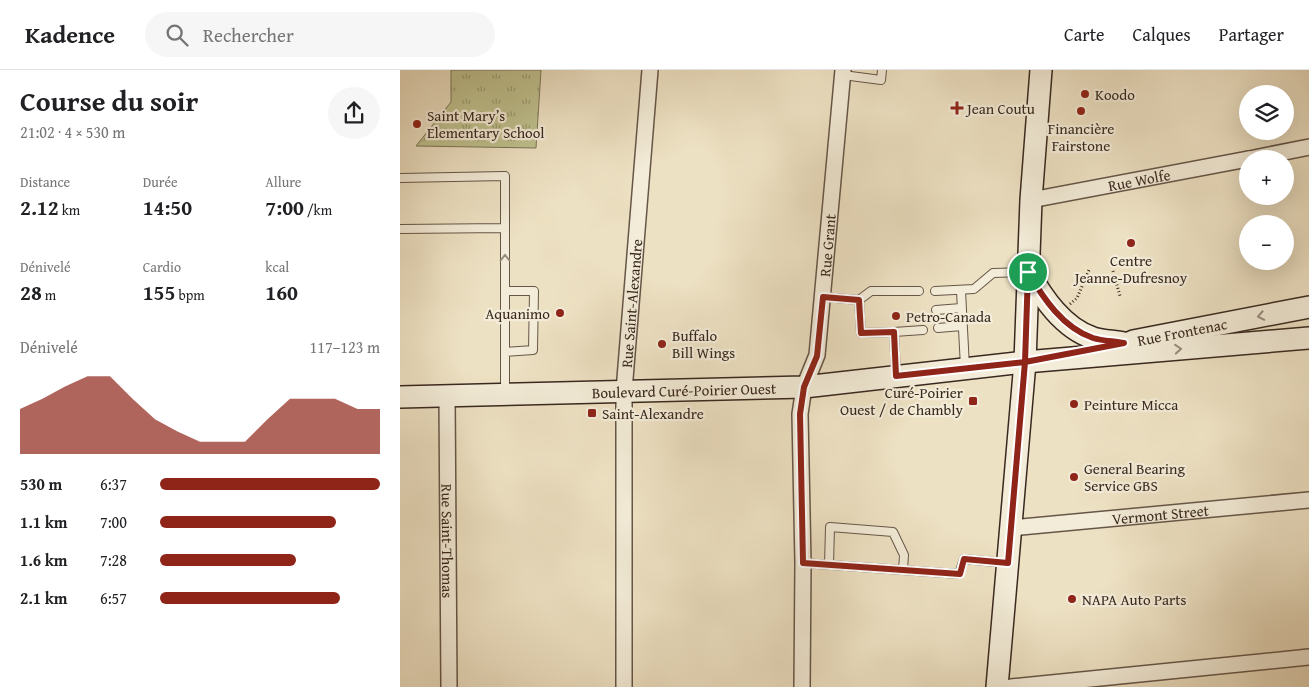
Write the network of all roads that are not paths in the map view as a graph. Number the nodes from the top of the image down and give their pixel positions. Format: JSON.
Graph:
{"nodes":[{"id":1,"x":650,"y":70,"type":"edge"},
{"id":2,"x":882,"y":70,"type":"edge"},
{"id":3,"x":1042,"y":70,"type":"edge"},
{"id":4,"x":843,"y":72,"type":"edge"},
{"id":5,"x":1309,"y":147,"type":"edge"},
{"id":6,"x":1294,"y":150,"type":"edge"},
{"id":7,"x":1239,"y":161,"type":"edge"},
{"id":8,"x":400,"y":178,"type":"edge"},
{"id":9,"x":1031,"y":200,"type":"junction"},
{"id":10,"x":505,"y":228,"type":"junction"},
{"id":11,"x":400,"y":229,"type":"edge"},
{"id":12,"x":1028,"y":272,"type":"junction"},
{"id":13,"x":506,"y":291,"type":"junction"},
{"id":14,"x":934,"y":291,"type":"dead end"},
{"id":15,"x":961,"y":291,"type":"junction"},
{"id":16,"x":823,"y":297,"type":"junction"},
{"id":17,"x":859,"y":300,"type":"junction"},
{"id":18,"x":914,"y":302,"type":"dead end"},
{"id":19,"x":1309,"y":306,"type":"edge"},
{"id":20,"x":961,"y":308,"type":"junction"},
{"id":21,"x":936,"y":310,"type":"dead end"},
{"id":22,"x":962,"y":326,"type":"junction"},
{"id":23,"x":919,"y":327,"type":"dead end"},
{"id":24,"x":938,"y":328,"type":"dead end"},
{"id":25,"x":894,"y":332,"type":"junction"},
{"id":26,"x":1309,"y":338,"type":"edge"},
{"id":27,"x":1124,"y":343,"type":"junction"},
{"id":28,"x":506,"y":352,"type":"junction"},
{"id":29,"x":1025,"y":362,"type":"junction"},
{"id":30,"x":965,"y":369,"type":"junction"},
{"id":31,"x":896,"y":376,"type":"junction"},
{"id":32,"x":804,"y":387,"type":"junction"},
{"id":33,"x":624,"y":392,"type":"junction"},
{"id":34,"x":506,"y":394,"type":"junction"},
{"id":35,"x":447,"y":396,"type":"junction"},
{"id":36,"x":400,"y":397,"type":"edge"},
{"id":37,"x":1309,"y":500,"type":"edge"},
{"id":38,"x":1011,"y":528,"type":"junction"},
{"id":39,"x":803,"y":563,"type":"junction"},
{"id":40,"x":1008,"y":563,"type":"junction"},
{"id":41,"x":829,"y":565,"type":"junction"},
{"id":42,"x":903,"y":570,"type":"junction"},
{"id":43,"x":1309,"y":657,"type":"edge"},
{"id":44,"x":448,"y":687,"type":"edge"},
{"id":45,"x":624,"y":687,"type":"edge"},
{"id":46,"x":802,"y":687,"type":"edge"},
{"id":47,"x":997,"y":687,"type":"edge"},
{"id":48,"x":1012,"y":687,"type":"edge"}],
"edges":[{"from":1,"to":33,"type":"street","name":"Rue Saint-Alexandre"},
{"from":2,"to":4,"type":"lane"},
{"from":3,"to":9,"type":"main road"},
{"from":4,"to":16,"type":"street","name":"Rue Grant"},
{"from":5,"to":6,"type":"street","name":"Rue Wolfe"},
{"from":7,"to":9,"type":"street","name":"Rue Wolfe"},
{"from":8,"to":10,"type":"lane"},
{"from":9,"to":12,"type":"main road"},
{"from":10,"to":11,"type":"lane"},
{"from":13,"to":10,"type":"lane","one_way":true},
{"from":12,"to":15,"type":"lane"},
{"from":12,"to":27,"type":"main road"},
{"from":12,"to":29,"type":"main road"},
{"from":13,"to":28,"type":"lane"},
{"from":13,"to":28,"type":"lane"},
{"from":14,"to":15,"type":"lane"},
{"from":15,"to":20,"type":"lane"},
{"from":16,"to":17,"type":"lane"},
{"from":16,"to":32,"type":"street","name":"Rue Grant"},
{"from":17,"to":18,"type":"lane"},
{"from":17,"to":25,"type":"lane"},
{"from":19,"to":27,"type":"main road","name":"Rue Frontenac","one_way":true},
{"from":20,"to":21,"type":"lane"},
{"from":20,"to":22,"type":"lane"},
{"from":22,"to":24,"type":"lane"},
{"from":22,"to":30,"type":"lane"},
{"from":23,"to":25,"type":"lane"},
{"from":25,"to":31,"type":"lane"},
{"from":29,"to":26,"type":"main road","one_way":true},
{"from":27,"to":29,"type":"main road","name":"Rue Frontenac"},
{"from":28,"to":34,"type":"lane"},
{"from":29,"to":30,"type":"main road","name":"Boulevard Curé-Poirier Ouest"},
{"from":29,"to":38,"type":"main road"},
{"from":30,"to":31,"type":"main road","name":"Boulevard Curé-Poirier Ouest"},
{"from":31,"to":32,"type":"main road","name":"Boulevard Curé-Poirier Ouest"},
{"from":32,"to":33,"type":"main road","name":"Boulevard Curé-Poirier Ouest"},
{"from":32,"to":39,"type":"street","name":"Rue Grant"},
{"from":33,"to":34,"type":"main road","name":"Boulevard Curé-Poirier Ouest"},
{"from":33,"to":45,"type":"street","name":"Rue Saint-Alexandre"},
{"from":34,"to":35,"type":"main road","name":"Boulevard Curé-Poirier Ouest"},
{"from":35,"to":36,"type":"main road","name":"Boulevard Curé-Poirier Ouest"},
{"from":35,"to":44,"type":"street","name":"Rue Saint-Thomas"},
{"from":37,"to":38,"type":"street","name":"Vermont Street"},
{"from":38,"to":40,"type":"main road"},
{"from":39,"to":41,"type":"lane"},
{"from":39,"to":46,"type":"street","name":"Rue Grant"},
{"from":40,"to":42,"type":"lane"},
{"from":40,"to":47,"type":"main road"},
{"from":41,"to":42,"type":"lane"},
{"from":41,"to":42,"type":"lane"},
{"from":43,"to":48,"type":"street"}]}
